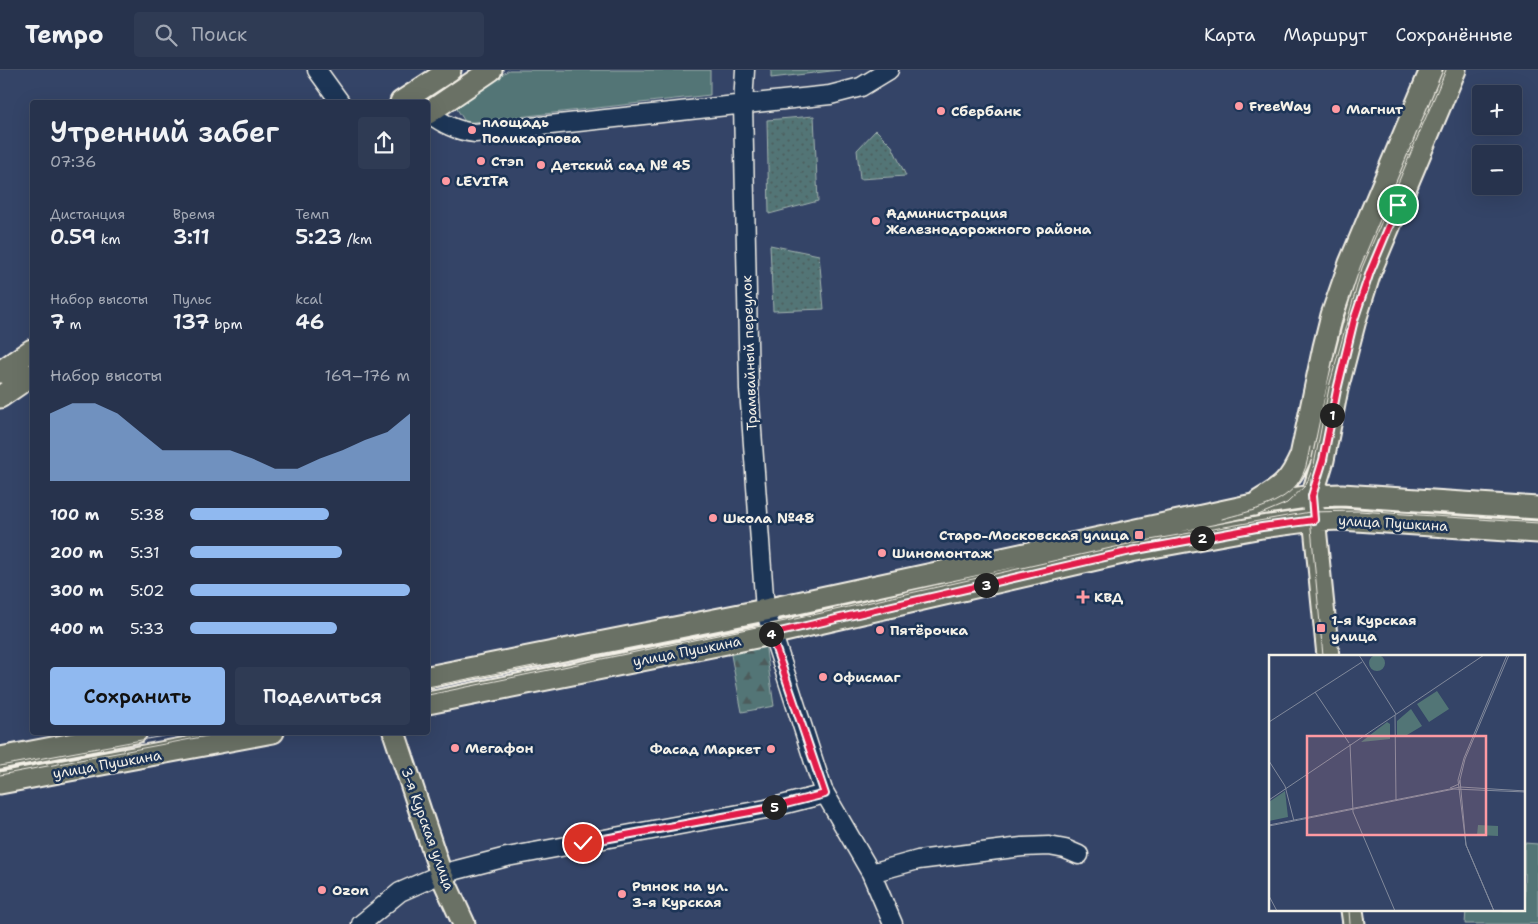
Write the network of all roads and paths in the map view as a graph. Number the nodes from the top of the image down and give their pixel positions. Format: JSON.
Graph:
{"nodes":[{"id":1,"x":317,"y":70,"type":"edge"},
{"id":2,"x":450,"y":70,"type":"edge"},
{"id":3,"x":491,"y":70,"type":"edge"},
{"id":4,"x":745,"y":70,"type":"edge"},
{"id":5,"x":889,"y":70,"type":"edge"},
{"id":6,"x":1431,"y":70,"type":"edge"},
{"id":7,"x":1455,"y":70,"type":"edge"},
{"id":8,"x":339,"y":100,"type":"edge"},
{"id":9,"x":404,"y":100,"type":"edge"},
{"id":10,"x":743,"y":104,"type":"junction"},
{"id":11,"x":430,"y":112,"type":"edge"},
{"id":12,"x":430,"y":114,"type":"edge"},
{"id":13,"x":30,"y":351,"type":"edge"},
{"id":14,"x":0,"y":372,"type":"edge"},
{"id":15,"x":30,"y":376,"type":"edge"},
{"id":16,"x":0,"y":397,"type":"edge"},
{"id":17,"x":1301,"y":456,"type":"junction"},
{"id":18,"x":1312,"y":496,"type":"junction"},
{"id":19,"x":1252,"y":505,"type":"junction"},
{"id":20,"x":1538,"y":508,"type":"edge"},
{"id":21,"x":1314,"y":520,"type":"junction"},
{"id":22,"x":1538,"y":532,"type":"edge"},
{"id":23,"x":765,"y":610,"type":"junction"},
{"id":24,"x":771,"y":634,"type":"junction"},
{"id":25,"x":1328,"y":655,"type":"edge"},
{"id":26,"x":430,"y":677,"type":"edge"},
{"id":27,"x":430,"y":703,"type":"edge"},
{"id":28,"x":120,"y":735,"type":"edge"},
{"id":29,"x":257,"y":735,"type":"edge"},
{"id":30,"x":395,"y":735,"type":"edge"},
{"id":31,"x":0,"y":758,"type":"edge"},
{"id":32,"x":0,"y":783,"type":"edge"},
{"id":33,"x":825,"y":794,"type":"junction"},
{"id":34,"x":1079,"y":855,"type":"dead end"},
{"id":35,"x":441,"y":874,"type":"junction"},
{"id":36,"x":871,"y":874,"type":"junction"},
{"id":37,"x":361,"y":924,"type":"edge"},
{"id":38,"x":464,"y":924,"type":"edge"},
{"id":39,"x":893,"y":924,"type":"edge"}],
"edges":[{"from":1,"to":8,"type":"street"},
{"from":2,"to":9,"type":"main road"},
{"from":3,"to":11,"type":"main road"},
{"from":4,"to":10,"type":"street","name":"Трамвайный переулок"},
{"from":5,"to":10,"type":"street"},
{"from":6,"to":17,"type":"main road"},
{"from":7,"to":18,"type":"main road"},
{"from":10,"to":12,"type":"street"},
{"from":10,"to":23,"type":"street","name":"Трамвайный переулок"},
{"from":13,"to":14,"type":"main road"},
{"from":15,"to":16,"type":"main road"},
{"from":17,"to":18,"type":"main road"},
{"from":17,"to":19,"type":"main road"},
{"from":18,"to":19,"type":"main road","name":"улица Пушкина"},
{"from":18,"to":20,"type":"main road","name":"улица Пушкина"},
{"from":18,"to":21,"type":"main road"},
{"from":19,"to":23,"type":"main road","name":"улица Пушкина"},
{"from":21,"to":22,"type":"main road","name":"улица Пушкина"},
{"from":21,"to":24,"type":"main road","name":"улица Пушкина"},
{"from":21,"to":25,"type":"main road"},
{"from":23,"to":24,"type":"street","name":"Трамвайный переулок"},
{"from":23,"to":26,"type":"main road","name":"улица Пушкина"},
{"from":24,"to":27,"type":"main road","name":"улица Пушкина"},
{"from":24,"to":33,"type":"street","name":"Трамвайный переулок"},
{"from":28,"to":31,"type":"main road","name":"улица Пушкина"},
{"from":29,"to":32,"type":"main road","name":"улица Пушкина"},
{"from":30,"to":35,"type":"main road","name":"3-я Курская улица"},
{"from":33,"to":35,"type":"street"},
{"from":33,"to":36,"type":"street","name":"Трамвайный переулок"},
{"from":34,"to":36,"type":"street"},
{"from":35,"to":37,"type":"street"},
{"from":35,"to":38,"type":"main road","name":"3-я Курская улица"},
{"from":36,"to":39,"type":"street","name":"Трамвайный переулок"}]}
